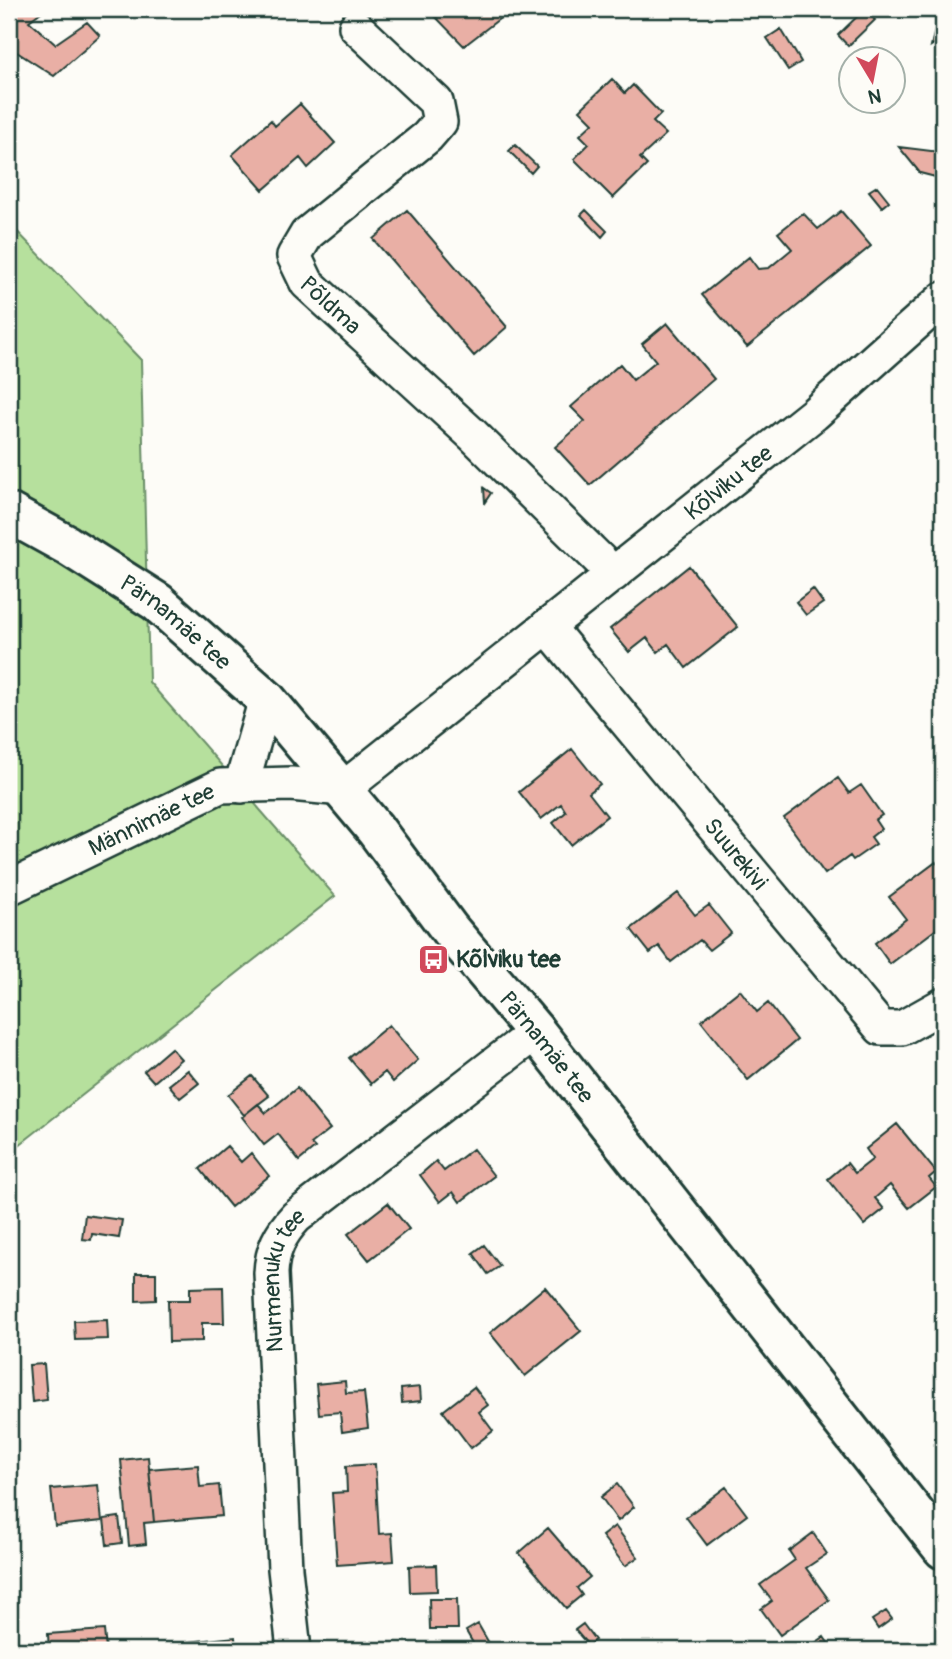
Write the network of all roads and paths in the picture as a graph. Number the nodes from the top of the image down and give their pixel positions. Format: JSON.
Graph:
{"nodes":[{"id":1,"x":356,"y":27,"type":"dead end"},
{"id":2,"x":943,"y":299,"type":"edge"},
{"id":3,"x":9,"y":513,"type":"edge"},
{"id":4,"x":614,"y":574,"type":"junction"},
{"id":5,"x":547,"y":626,"type":"junction"},
{"id":6,"x":266,"y":699,"type":"junction"},
{"id":7,"x":241,"y":786,"type":"junction"},
{"id":8,"x":343,"y":789,"type":"junction"},
{"id":9,"x":9,"y":888,"type":"edge"},
{"id":10,"x":943,"y":1005,"type":"edge"},
{"id":11,"x":536,"y":1032,"type":"junction"},
{"id":12,"x":943,"y":1549,"type":"edge"},
{"id":13,"x":294,"y":1650,"type":"edge"}],
"edges":[{"from":1,"to":4,"type":"street","name":"Põldma"},
{"from":2,"to":4,"type":"street","name":"Kõlviku tee"},
{"from":3,"to":6,"type":"main road","name":"Pärnamäe tee"},
{"from":4,"to":5,"type":"street","name":"Kõlviku tee"},
{"from":5,"to":8,"type":"street","name":"Kõlviku tee"},
{"from":5,"to":10,"type":"street","name":"Suurekivi"},
{"from":6,"to":7,"type":"street"},
{"from":6,"to":8,"type":"main road","name":"Pärnamäe tee"},
{"from":7,"to":8,"type":"street","name":"Männimäe tee"},
{"from":7,"to":9,"type":"street","name":"Männimäe tee"},
{"from":8,"to":11,"type":"main road","name":"Pärnamäe tee"},
{"from":11,"to":12,"type":"main road","name":"Pärnamäe tee"},
{"from":11,"to":13,"type":"street","name":"Nurmenuku tee"}]}
